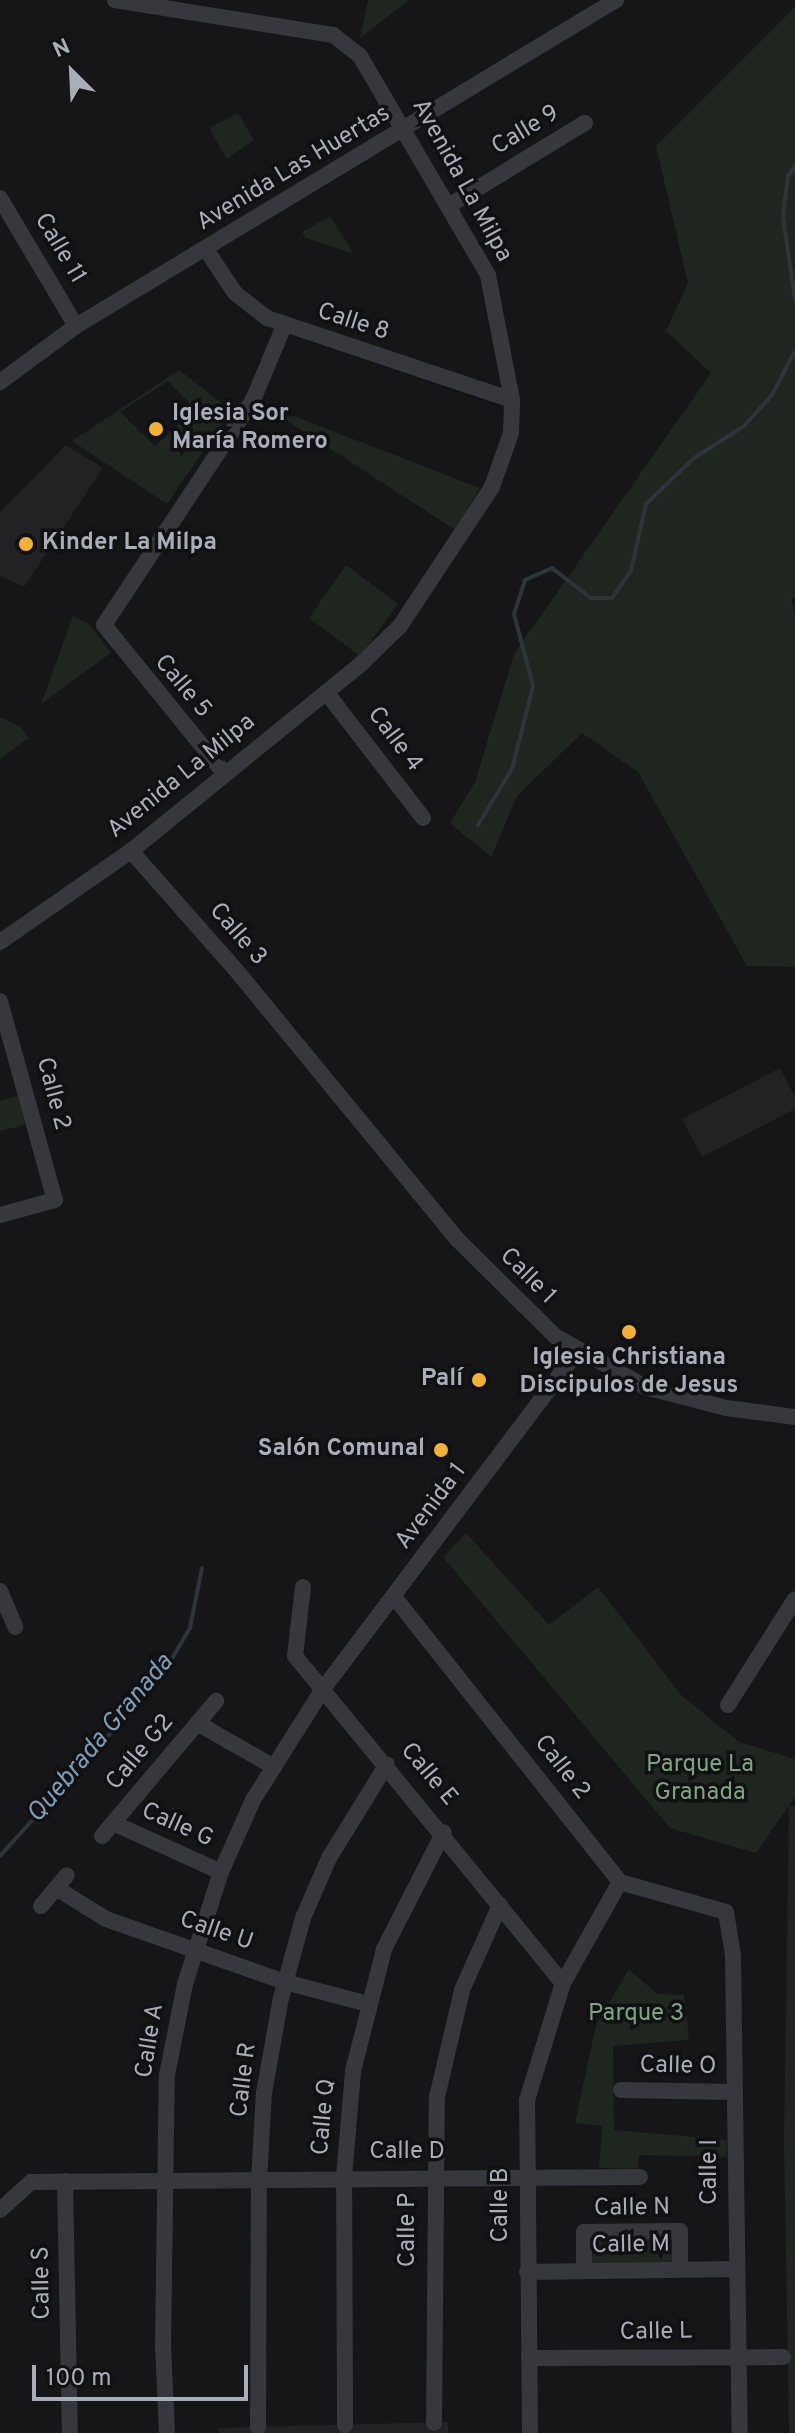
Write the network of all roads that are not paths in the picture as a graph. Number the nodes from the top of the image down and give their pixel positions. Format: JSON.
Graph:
{"nodes":[{"id":1,"x":115,"y":0,"type":"edge"},
{"id":2,"x":616,"y":0,"type":"edge"},
{"id":3,"x":585,"y":123,"type":"dead end"},
{"id":4,"x":405,"y":129,"type":"junction"},
{"id":5,"x":0,"y":198,"type":"edge"},
{"id":6,"x":450,"y":205,"type":"junction"},
{"id":7,"x":207,"y":251,"type":"junction"},
{"id":8,"x":76,"y":326,"type":"junction"},
{"id":9,"x":284,"y":326,"type":"junction"},
{"id":10,"x":0,"y":382,"type":"edge"},
{"id":11,"x":512,"y":400,"type":"junction"},
{"id":12,"x":326,"y":692,"type":"junction"},
{"id":13,"x":225,"y":774,"type":"junction"},
{"id":14,"x":423,"y":818,"type":"dead end"},
{"id":15,"x":131,"y":851,"type":"junction"},
{"id":16,"x":0,"y":942,"type":"edge"},
{"id":17,"x":0,"y":1001,"type":"edge"},
{"id":18,"x":303,"y":1053,"type":"joint"},
{"id":19,"x":0,"y":1215,"type":"edge"},
{"id":20,"x":578,"y":1351,"type":"junction"},
{"id":21,"x":795,"y":1417,"type":"edge"},
{"id":22,"x":303,"y":1587,"type":"dead end"},
{"id":23,"x":0,"y":1591,"type":"edge"},
{"id":24,"x":395,"y":1598,"type":"junction"},
{"id":25,"x":795,"y":1599,"type":"edge"},
{"id":26,"x":15,"y":1627,"type":"dead end"},
{"id":27,"x":323,"y":1689,"type":"junction"},
{"id":28,"x":216,"y":1701,"type":"dead end"},
{"id":29,"x":728,"y":1705,"type":"dead end"},
{"id":30,"x":197,"y":1723,"type":"junction"},
{"id":31,"x":387,"y":1764,"type":"junction"},
{"id":32,"x":274,"y":1767,"type":"junction"},
{"id":33,"x":113,"y":1823,"type":"junction"},
{"id":34,"x":444,"y":1832,"type":"junction"},
{"id":35,"x":102,"y":1836,"type":"dead end"},
{"id":36,"x":221,"y":1872,"type":"junction"},
{"id":37,"x":620,"y":1882,"type":"junction"},
{"id":38,"x":500,"y":1905,"type":"junction"},
{"id":39,"x":41,"y":1906,"type":"dead end"},
{"id":40,"x":194,"y":1950,"type":"junction"},
{"id":41,"x":285,"y":1982,"type":"junction"},
{"id":42,"x":563,"y":1983,"type":"junction"},
{"id":43,"x":368,"y":2004,"type":"junction"},
{"id":44,"x":621,"y":2090,"type":"dead end"},
{"id":45,"x":734,"y":2092,"type":"junction"},
{"id":46,"x":526,"y":2175,"type":"junction"},
{"id":47,"x":344,"y":2177,"type":"junction"},
{"id":48,"x":433,"y":2177,"type":"junction"},
{"id":49,"x":640,"y":2177,"type":"dead end"},
{"id":50,"x":259,"y":2179,"type":"junction"},
{"id":51,"x":165,"y":2180,"type":"junction"},
{"id":52,"x":65,"y":2181,"type":"junction"},
{"id":53,"x":0,"y":2210,"type":"edge"},
{"id":54,"x":680,"y":2269,"type":"junction"},
{"id":55,"x":736,"y":2269,"type":"junction"},
{"id":56,"x":584,"y":2271,"type":"junction"},
{"id":57,"x":527,"y":2272,"type":"junction"},
{"id":58,"x":739,"y":2356,"type":"junction"},
{"id":59,"x":783,"y":2357,"type":"dead end"},
{"id":60,"x":529,"y":2358,"type":"junction"},
{"id":61,"x":434,"y":2423,"type":"dead end"},
{"id":62,"x":345,"y":2425,"type":"dead end"},
{"id":63,"x":258,"y":2427,"type":"dead end"},
{"id":64,"x":70,"y":2433,"type":"edge"},
{"id":65,"x":167,"y":2433,"type":"edge"},
{"id":66,"x":530,"y":2433,"type":"edge"},
{"id":67,"x":740,"y":2433,"type":"edge"}],
"edges":[{"from":1,"to":4,"type":"street","name":"Avenida La Milpa"},
{"from":2,"to":4,"type":"street","name":"Avenida Las Huertas"},
{"from":3,"to":6,"type":"street","name":"Calle 9"},
{"from":4,"to":6,"type":"street","name":"Avenida La Milpa"},
{"from":4,"to":7,"type":"street","name":"Avenida Las Huertas"},
{"from":5,"to":8,"type":"street","name":"Calle 11"},
{"from":6,"to":11,"type":"street","name":"Avenida La Milpa"},
{"from":7,"to":8,"type":"street","name":"Avenida Las Huertas"},
{"from":7,"to":9,"type":"street","name":"Calle 8"},
{"from":8,"to":10,"type":"street","name":"Avenida Las Huertas"},
{"from":9,"to":11,"type":"street","name":"Calle 8"},
{"from":9,"to":13,"type":"street","name":"Calle 5"},
{"from":11,"to":12,"type":"street","name":"Avenida La Milpa"},
{"from":12,"to":13,"type":"street","name":"Avenida La Milpa"},
{"from":12,"to":14,"type":"street","name":"Calle 4"},
{"from":13,"to":15,"type":"street","name":"Avenida La Milpa"},
{"from":15,"to":16,"type":"street","name":"Avenida La Milpa"},
{"from":15,"to":18,"type":"street","name":"Calle 3"},
{"from":17,"to":19,"type":"street","name":"Calle 2"},
{"from":18,"to":20,"type":"street","name":"Calle 1"},
{"from":20,"to":21,"type":"street","name":"Calle 1"},
{"from":20,"to":24,"type":"street","name":"Avenida 1"},
{"from":22,"to":27,"type":"street","name":"Calle E"},
{"from":23,"to":26,"type":"street"},
{"from":24,"to":27,"type":"street","name":"Avenida 1"},
{"from":24,"to":37,"type":"street","name":"Calle 2"},
{"from":25,"to":29,"type":"street"},
{"from":27,"to":31,"type":"street","name":"Calle E"},
{"from":27,"to":32,"type":"street","name":"Calle A"},
{"from":28,"to":30,"type":"street","name":"Calle G2"},
{"from":30,"to":32,"type":"street"},
{"from":30,"to":33,"type":"street","name":"Calle G2"},
{"from":31,"to":34,"type":"street","name":"Calle E"},
{"from":31,"to":41,"type":"street","name":"Calle R"},
{"from":32,"to":36,"type":"street","name":"Calle A"},
{"from":33,"to":35,"type":"street","name":"Calle G2"},
{"from":33,"to":36,"type":"street","name":"Calle G"},
{"from":34,"to":38,"type":"street","name":"Calle E"},
{"from":34,"to":43,"type":"street","name":"Calle Q"},
{"from":36,"to":40,"type":"street","name":"Calle A"},
{"from":37,"to":42,"type":"street","name":"Calle B"},
{"from":37,"to":45,"type":"street","name":"Calle I"},
{"from":38,"to":42,"type":"street","name":"Calle E"},
{"from":38,"to":48,"type":"street","name":"Calle P"},
{"from":39,"to":40,"type":"street","name":"Calle U"},
{"from":40,"to":41,"type":"street","name":"Calle U"},
{"from":40,"to":51,"type":"street","name":"Calle A"},
{"from":41,"to":43,"type":"street","name":"Calle U"},
{"from":41,"to":50,"type":"street","name":"Calle R"},
{"from":42,"to":46,"type":"street","name":"Calle B"},
{"from":43,"to":47,"type":"street","name":"Calle Q"},
{"from":44,"to":45,"type":"street","name":"Calle O"},
{"from":45,"to":55,"type":"street","name":"Calle I"},
{"from":46,"to":48,"type":"street","name":"Calle D"},
{"from":46,"to":49,"type":"street","name":"Calle D"},
{"from":46,"to":57,"type":"street","name":"Calle B"},
{"from":47,"to":48,"type":"street","name":"Calle D"},
{"from":47,"to":50,"type":"street","name":"Calle D"},
{"from":47,"to":62,"type":"street","name":"Calle Q"},
{"from":48,"to":61,"type":"street","name":"Calle P"},
{"from":50,"to":51,"type":"street","name":"Calle D"},
{"from":50,"to":63,"type":"street","name":"Calle R"},
{"from":51,"to":52,"type":"street","name":"Calle D"},
{"from":51,"to":65,"type":"street","name":"Calle A"},
{"from":52,"to":53,"type":"street","name":"Calle D"},
{"from":52,"to":64,"type":"street","name":"Calle S"},
{"from":54,"to":55,"type":"street","name":"Calle M"},
{"from":54,"to":56,"type":"street","name":"Calle M"},
{"from":54,"to":56,"type":"street","name":"Calle N"},
{"from":55,"to":58,"type":"street","name":"Calle I"},
{"from":56,"to":57,"type":"street","name":"Calle M"},
{"from":57,"to":60,"type":"street","name":"Calle B"},
{"from":58,"to":59,"type":"street","name":"Calle L"},
{"from":58,"to":60,"type":"street","name":"Calle L"},
{"from":58,"to":67,"type":"street","name":"Calle I"},
{"from":60,"to":66,"type":"street","name":"Calle B"}]}
